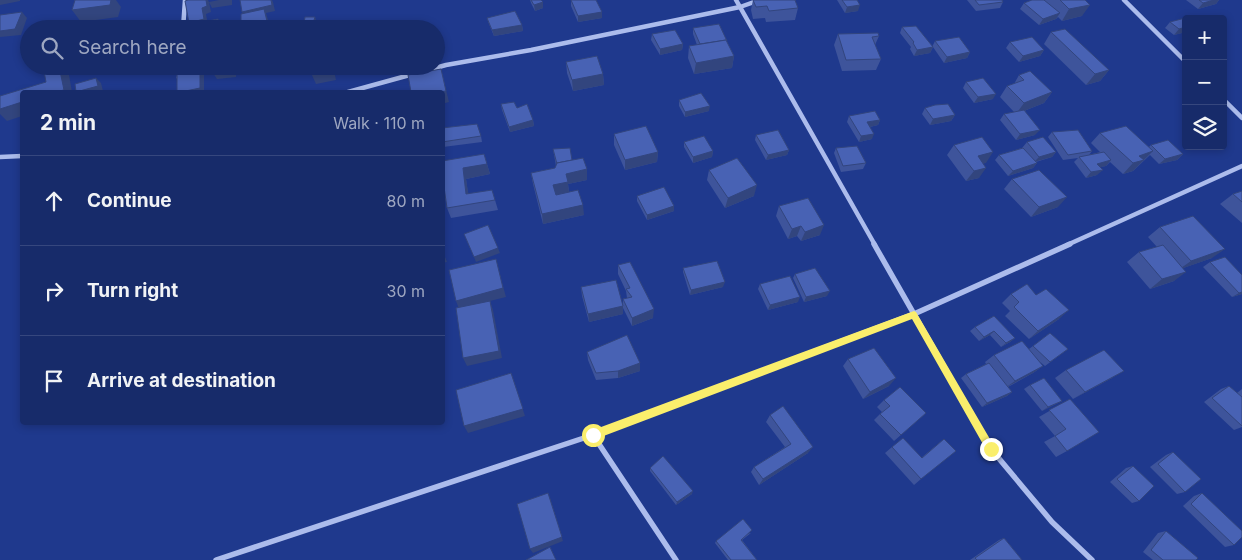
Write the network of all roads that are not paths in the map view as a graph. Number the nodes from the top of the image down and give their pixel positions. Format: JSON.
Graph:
{"nodes":[{"id":1,"x":185,"y":0,"type":"edge"},
{"id":2,"x":736,"y":0,"type":"edge"},
{"id":3,"x":760,"y":0,"type":"edge"},
{"id":4,"x":1124,"y":0,"type":"edge"},
{"id":5,"x":740,"y":7,"type":"junction"},
{"id":6,"x":184,"y":20,"type":"edge"},
{"id":7,"x":1184,"y":60,"type":"edge"},
{"id":8,"x":445,"y":65,"type":"edge"},
{"id":9,"x":179,"y":75,"type":"edge"},
{"id":10,"x":410,"y":75,"type":"edge"},
{"id":11,"x":178,"y":84,"type":"edge"},
{"id":12,"x":355,"y":90,"type":"edge"},
{"id":13,"x":1227,"y":103,"type":"edge"},
{"id":14,"x":1242,"y":118,"type":"edge"},
{"id":15,"x":20,"y":156,"type":"edge"},
{"id":16,"x":0,"y":157,"type":"edge"},
{"id":17,"x":1242,"y":166,"type":"edge"},
{"id":18,"x":914,"y":314,"type":"junction"},
{"id":19,"x":593,"y":435,"type":"junction"},
{"id":20,"x":216,"y":560,"type":"edge"},
{"id":21,"x":676,"y":560,"type":"edge"},
{"id":22,"x":1092,"y":560,"type":"edge"}],
"edges":[{"from":1,"to":6,"type":"street"},
{"from":2,"to":5,"type":"street"},
{"from":3,"to":5,"type":"street"},
{"from":4,"to":7,"type":"street"},
{"from":5,"to":8,"type":"street"},
{"from":5,"to":18,"type":"street"},
{"from":9,"to":11,"type":"street"},
{"from":10,"to":12,"type":"street"},
{"from":13,"to":14,"type":"street"},
{"from":15,"to":16,"type":"street"},
{"from":17,"to":18,"type":"street"},
{"from":18,"to":19,"type":"street"},
{"from":18,"to":22,"type":"street"},
{"from":19,"to":20,"type":"street"},
{"from":19,"to":21,"type":"street"}]}
